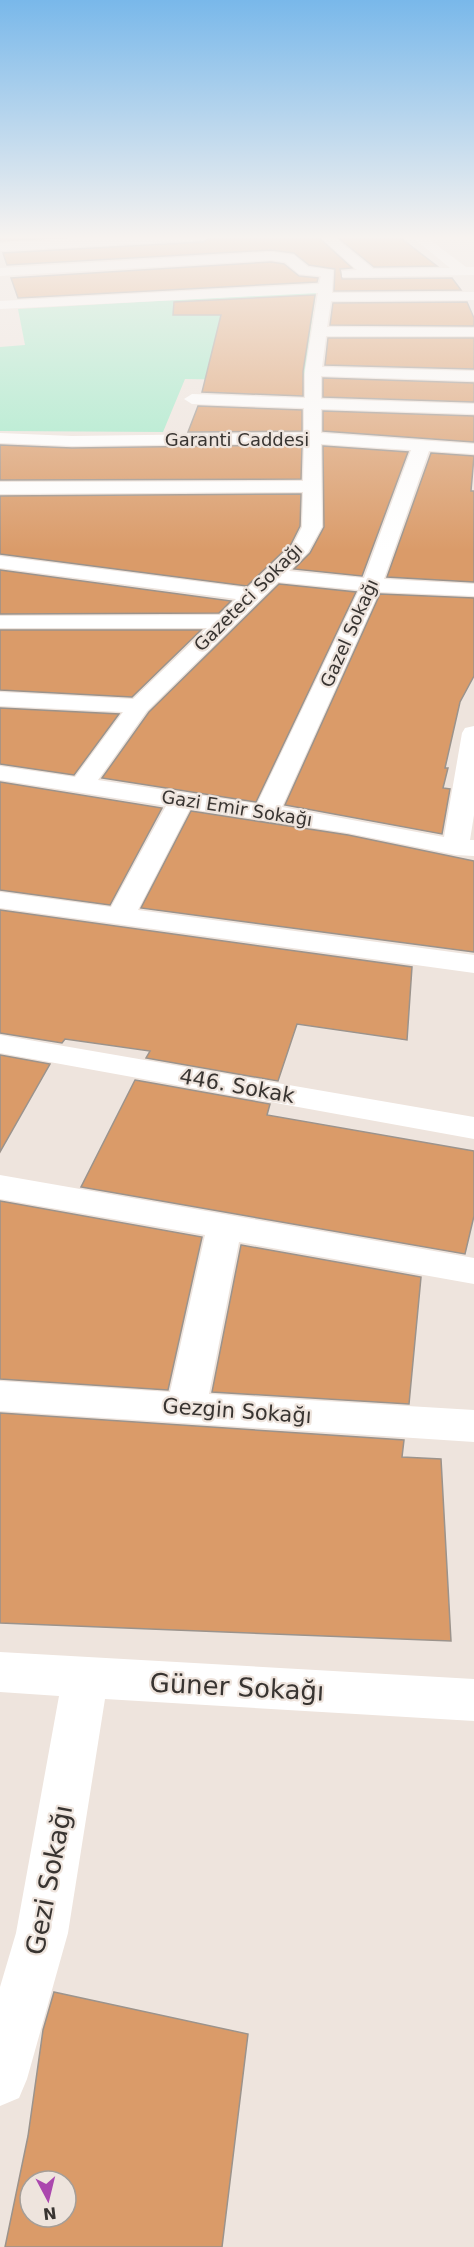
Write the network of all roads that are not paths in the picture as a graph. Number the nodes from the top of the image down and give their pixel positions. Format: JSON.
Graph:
{"nodes":[{"id":1,"x":318,"y":341,"type":"edge"},
{"id":2,"x":313,"y":371,"type":"junction"},
{"id":3,"x":474,"y":376,"type":"edge"},
{"id":4,"x":192,"y":399,"type":"dead end"},
{"id":5,"x":313,"y":403,"type":"junction"},
{"id":6,"x":474,"y":409,"type":"edge"},
{"id":7,"x":0,"y":438,"type":"edge"},
{"id":8,"x":312,"y":438,"type":"junction"},
{"id":9,"x":421,"y":448,"type":"junction"},
{"id":10,"x":474,"y":449,"type":"edge"},
{"id":11,"x":314,"y":486,"type":"junction"},
{"id":12,"x":0,"y":488,"type":"edge"},
{"id":13,"x":0,"y":562,"type":"edge"},
{"id":14,"x":273,"y":575,"type":"junction"},
{"id":15,"x":372,"y":585,"type":"junction"},
{"id":16,"x":474,"y":590,"type":"edge"},
{"id":17,"x":251,"y":595,"type":"junction"},
{"id":18,"x":225,"y":621,"type":"junction"},
{"id":19,"x":0,"y":622,"type":"edge"},
{"id":20,"x":0,"y":699,"type":"edge"},
{"id":21,"x":139,"y":706,"type":"junction"},
{"id":22,"x":474,"y":734,"type":"edge"},
{"id":23,"x":0,"y":773,"type":"edge"},
{"id":24,"x":82,"y":785,"type":"junction"},
{"id":25,"x":182,"y":800,"type":"junction"},
{"id":26,"x":266,"y":813,"type":"junction"},
{"id":27,"x":465,"y":848,"type":"edge"},
{"id":28,"x":0,"y":900,"type":"edge"},
{"id":29,"x":121,"y":915,"type":"junction"},
{"id":30,"x":474,"y":964,"type":"edge"},
{"id":31,"x":0,"y":1044,"type":"edge"},
{"id":32,"x":474,"y":1128,"type":"edge"},
{"id":33,"x":0,"y":1187,"type":"edge"},
{"id":34,"x":225,"y":1226,"type":"junction"},
{"id":35,"x":474,"y":1271,"type":"edge"},
{"id":36,"x":0,"y":1396,"type":"edge"},
{"id":37,"x":186,"y":1408,"type":"junction"},
{"id":38,"x":474,"y":1426,"type":"edge"},
{"id":39,"x":0,"y":1672,"type":"edge"},
{"id":40,"x":85,"y":1678,"type":"junction"},
{"id":41,"x":474,"y":1700,"type":"edge"},
{"id":42,"x":0,"y":2079,"type":"edge"}],
"edges":[{"from":1,"to":2,"type":"street","name":"Gazeteci Sokağı"},
{"from":2,"to":3,"type":"street"},
{"from":2,"to":5,"type":"street","name":"Gazeteci Sokağı"},
{"from":4,"to":5,"type":"street"},
{"from":5,"to":6,"type":"street"},
{"from":5,"to":8,"type":"street","name":"Gazeteci Sokağı"},
{"from":7,"to":8,"type":"street","name":"Garanti Caddesi"},
{"from":8,"to":9,"type":"street","name":"Garanti Caddesi"},
{"from":8,"to":11,"type":"street","name":"Gazeteci Sokağı"},
{"from":9,"to":10,"type":"street","name":"Garanti Caddesi"},
{"from":9,"to":15,"type":"street","name":"Gazel Sokağı"},
{"from":11,"to":12,"type":"street"},
{"from":11,"to":14,"type":"street","name":"Gazeteci Sokağı"},
{"from":13,"to":17,"type":"street"},
{"from":14,"to":15,"type":"street"},
{"from":14,"to":17,"type":"street","name":"Gazeteci Sokağı"},
{"from":15,"to":16,"type":"street"},
{"from":15,"to":26,"type":"street","name":"Gazel Sokağı"},
{"from":17,"to":18,"type":"street","name":"Gazeteci Sokağı"},
{"from":18,"to":19,"type":"street"},
{"from":18,"to":21,"type":"street","name":"Gazeteci Sokağı"},
{"from":20,"to":21,"type":"street"},
{"from":21,"to":24,"type":"street","name":"Gazeteci Sokağı"},
{"from":22,"to":27,"type":"street"},
{"from":23,"to":24,"type":"street","name":"Gazi Emir Sokağı"},
{"from":24,"to":25,"type":"street","name":"Gazi Emir Sokağı"},
{"from":25,"to":26,"type":"street","name":"Gazi Emir Sokağı"},
{"from":25,"to":29,"type":"street"},
{"from":26,"to":27,"type":"street","name":"Gazi Emir Sokağı"},
{"from":28,"to":29,"type":"street"},
{"from":29,"to":30,"type":"street"},
{"from":31,"to":32,"type":"street","name":"446. Sokak"},
{"from":33,"to":34,"type":"street"},
{"from":34,"to":35,"type":"street"},
{"from":34,"to":37,"type":"street"},
{"from":36,"to":37,"type":"street","name":"Gezgin Sokağı"},
{"from":37,"to":38,"type":"street","name":"Gezgin Sokağı"},
{"from":39,"to":40,"type":"street","name":"Güner Sokağı"},
{"from":40,"to":41,"type":"street","name":"Güner Sokağı"},
{"from":40,"to":42,"type":"street","name":"Gezi Sokağı"}]}
